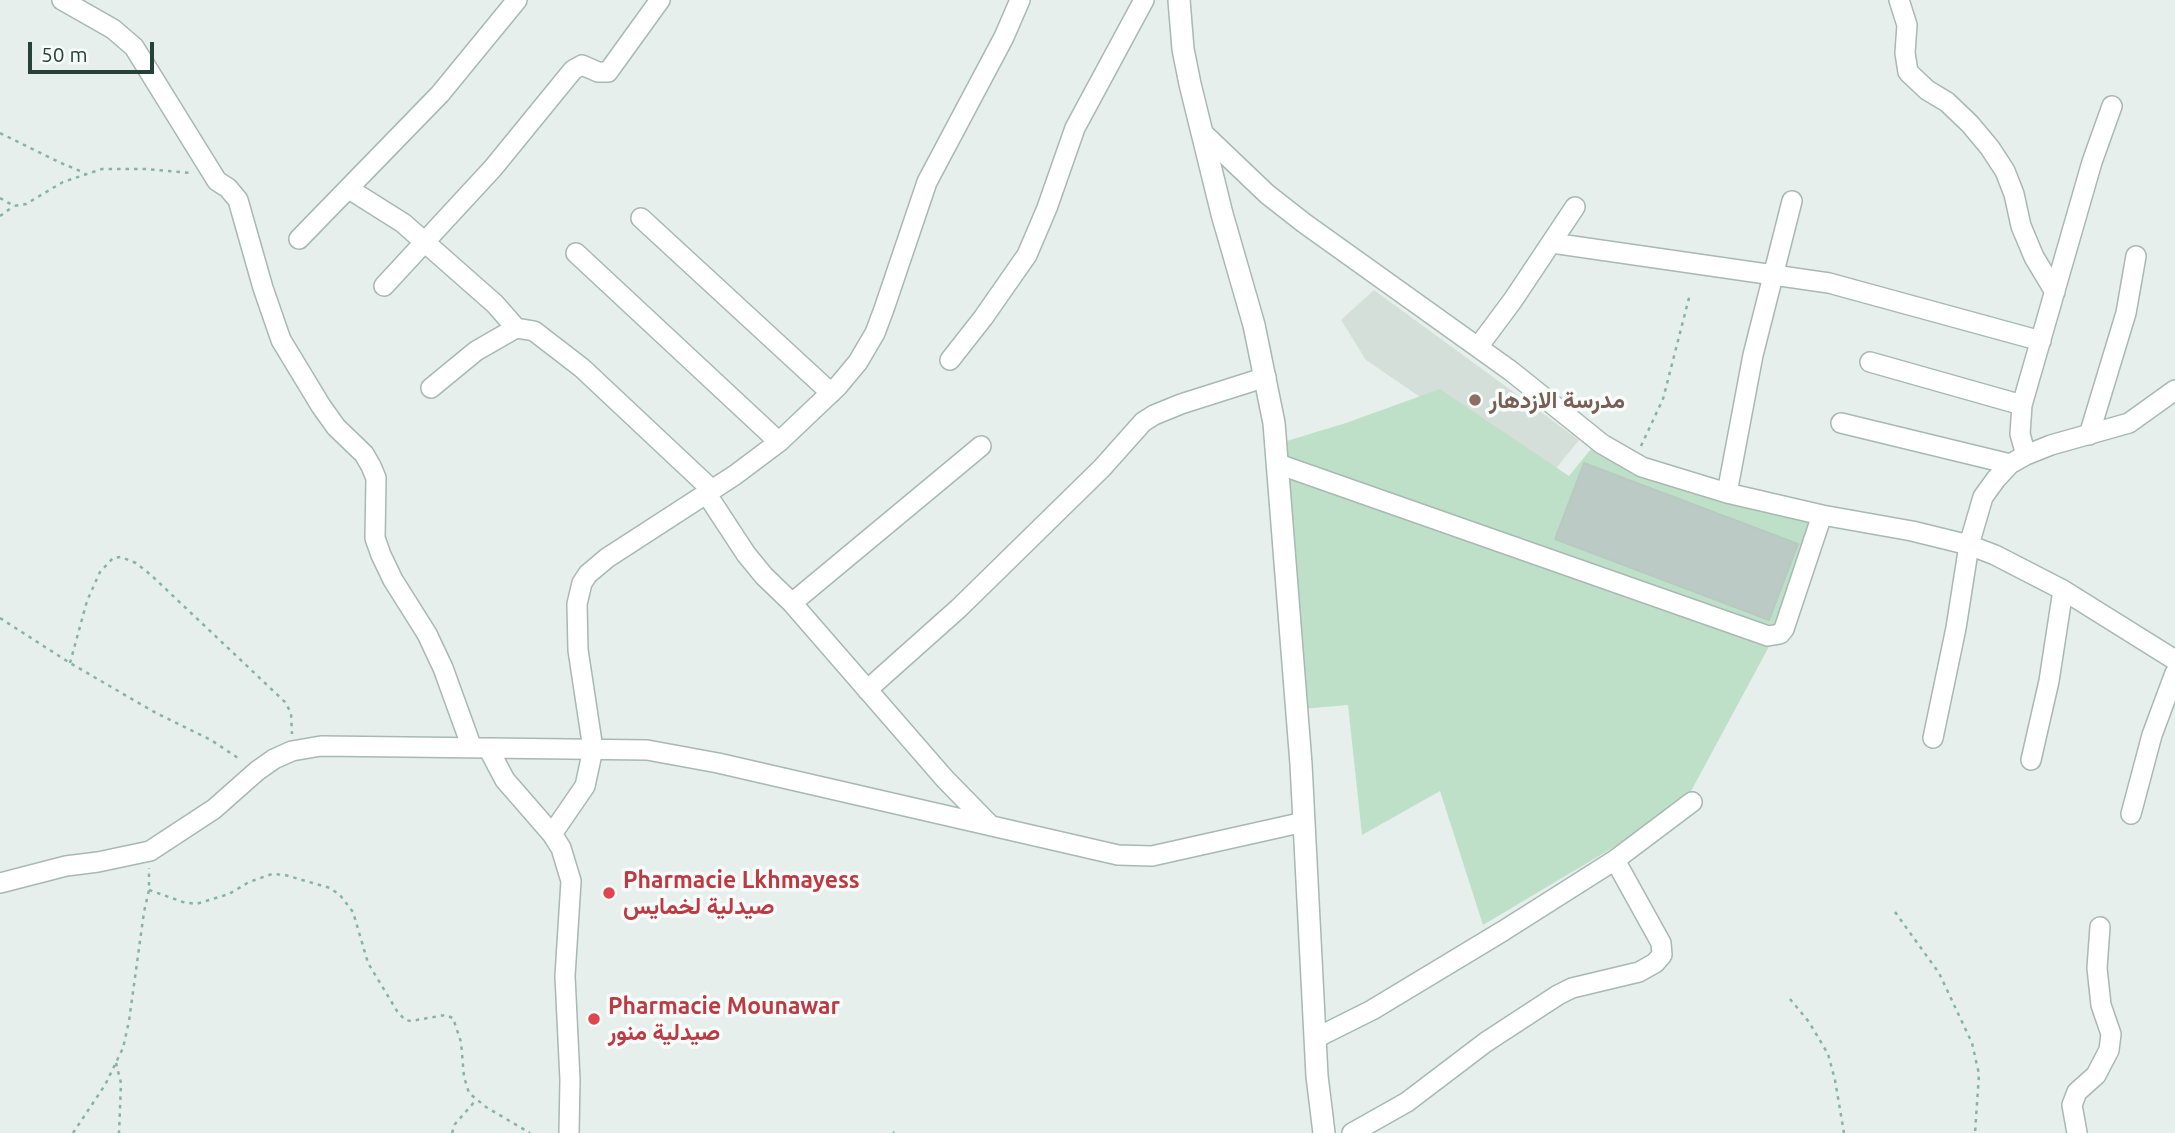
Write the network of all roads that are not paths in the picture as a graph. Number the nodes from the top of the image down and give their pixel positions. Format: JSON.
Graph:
{"nodes":[{"id":1,"x":62,"y":0,"type":"edge"},
{"id":2,"x":517,"y":0,"type":"edge"},
{"id":3,"x":660,"y":0,"type":"edge"},
{"id":4,"x":1020,"y":0,"type":"edge"},
{"id":5,"x":1144,"y":0,"type":"edge"},
{"id":6,"x":1179,"y":0,"type":"edge"},
{"id":7,"x":1899,"y":0,"type":"edge"},
{"id":8,"x":2112,"y":106,"type":"dead end"},
{"id":9,"x":1202,"y":132,"type":"junction"},
{"id":10,"x":349,"y":189,"type":"junction"},
{"id":11,"x":1792,"y":201,"type":"dead end"},
{"id":12,"x":1575,"y":207,"type":"dead end"},
{"id":13,"x":641,"y":218,"type":"dead end"},
{"id":14,"x":299,"y":239,"type":"dead end"},
{"id":15,"x":425,"y":242,"type":"junction"},
{"id":16,"x":1552,"y":243,"type":"junction"},
{"id":17,"x":576,"y":253,"type":"dead end"},
{"id":18,"x":2136,"y":256,"type":"dead end"},
{"id":19,"x":1773,"y":274,"type":"junction"},
{"id":20,"x":384,"y":286,"type":"dead end"},
{"id":21,"x":2055,"y":292,"type":"junction"},
{"id":22,"x":516,"y":328,"type":"junction"},
{"id":23,"x":2041,"y":341,"type":"junction"},
{"id":24,"x":1478,"y":348,"type":"junction"},
{"id":25,"x":950,"y":360,"type":"dead end"},
{"id":26,"x":1870,"y":362,"type":"dead end"},
{"id":27,"x":1266,"y":377,"type":"junction"},
{"id":28,"x":431,"y":388,"type":"dead end"},
{"id":29,"x":2175,"y":390,"type":"edge"},
{"id":30,"x":831,"y":393,"type":"junction"},
{"id":31,"x":2022,"y":405,"type":"junction"},
{"id":32,"x":1841,"y":423,"type":"dead end"},
{"id":33,"x":2089,"y":435,"type":"junction"},
{"id":34,"x":779,"y":442,"type":"junction"},
{"id":35,"x":981,"y":446,"type":"dead end"},
{"id":36,"x":2018,"y":460,"type":"junction"},
{"id":37,"x":1278,"y":464,"type":"junction"},
{"id":38,"x":709,"y":491,"type":"junction"},
{"id":39,"x":1727,"y":493,"type":"junction"},
{"id":40,"x":1822,"y":516,"type":"junction"},
{"id":41,"x":1969,"y":545,"type":"junction"},
{"id":42,"x":2063,"y":590,"type":"junction"},
{"id":43,"x":792,"y":603,"type":"junction"},
{"id":44,"x":2175,"y":660,"type":"edge"},
{"id":45,"x":2175,"y":673,"type":"edge"},
{"id":46,"x":867,"y":690,"type":"junction"},
{"id":47,"x":1933,"y":738,"type":"dead end"},
{"id":48,"x":480,"y":748,"type":"junction"},
{"id":49,"x":593,"y":749,"type":"junction"},
{"id":50,"x":2031,"y":760,"type":"dead end"},
{"id":51,"x":1692,"y":802,"type":"dead end"},
{"id":52,"x":2131,"y":814,"type":"dead end"},
{"id":53,"x":1304,"y":822,"type":"junction"},
{"id":54,"x":990,"y":826,"type":"junction"},
{"id":55,"x":552,"y":834,"type":"junction"},
{"id":56,"x":1615,"y":860,"type":"junction"},
{"id":57,"x":0,"y":883,"type":"edge"},
{"id":58,"x":2100,"y":927,"type":"dead end"},
{"id":59,"x":1316,"y":1038,"type":"junction"},
{"id":60,"x":569,"y":1133,"type":"edge"},
{"id":61,"x":1324,"y":1133,"type":"edge"},
{"id":62,"x":1352,"y":1133,"type":"edge"},
{"id":63,"x":2077,"y":1133,"type":"edge"}],
"edges":[{"from":1,"to":48,"type":"street"},
{"from":2,"to":10,"type":"street"},
{"from":3,"to":15,"type":"street"},
{"from":4,"to":30,"type":"street"},
{"from":5,"to":25,"type":"street"},
{"from":6,"to":9,"type":"street"},
{"from":7,"to":21,"type":"street"},
{"from":8,"to":21,"type":"street"},
{"from":9,"to":24,"type":"street"},
{"from":9,"to":27,"type":"street"},
{"from":10,"to":14,"type":"street"},
{"from":10,"to":15,"type":"street"},
{"from":11,"to":19,"type":"street"},
{"from":12,"to":16,"type":"street"},
{"from":13,"to":30,"type":"street"},
{"from":15,"to":20,"type":"street"},
{"from":15,"to":22,"type":"street"},
{"from":16,"to":19,"type":"street"},
{"from":16,"to":24,"type":"street"},
{"from":17,"to":34,"type":"street"},
{"from":18,"to":33,"type":"street"},
{"from":19,"to":23,"type":"street"},
{"from":19,"to":39,"type":"street"},
{"from":21,"to":23,"type":"street"},
{"from":22,"to":28,"type":"street"},
{"from":22,"to":38,"type":"street"},
{"from":23,"to":31,"type":"street"},
{"from":24,"to":39,"type":"street"},
{"from":26,"to":31,"type":"street"},
{"from":27,"to":37,"type":"street"},
{"from":27,"to":46,"type":"street"},
{"from":29,"to":33,"type":"street"},
{"from":30,"to":34,"type":"street"},
{"from":31,"to":36,"type":"street"},
{"from":32,"to":36,"type":"street"},
{"from":33,"to":36,"type":"street"},
{"from":34,"to":38,"type":"street"},
{"from":35,"to":43,"type":"street"},
{"from":36,"to":41,"type":"street"},
{"from":37,"to":40,"type":"street"},
{"from":37,"to":53,"type":"street"},
{"from":38,"to":43,"type":"street"},
{"from":38,"to":49,"type":"street"},
{"from":39,"to":40,"type":"street"},
{"from":40,"to":41,"type":"street"},
{"from":41,"to":42,"type":"street"},
{"from":41,"to":47,"type":"street"},
{"from":42,"to":44,"type":"street"},
{"from":42,"to":50,"type":"street"},
{"from":43,"to":46,"type":"street"},
{"from":45,"to":52,"type":"street"},
{"from":46,"to":54,"type":"street"},
{"from":48,"to":49,"type":"street"},
{"from":48,"to":55,"type":"street"},
{"from":48,"to":57,"type":"street"},
{"from":49,"to":54,"type":"street"},
{"from":49,"to":55,"type":"street"},
{"from":51,"to":56,"type":"street"},
{"from":53,"to":54,"type":"street"},
{"from":53,"to":59,"type":"street"},
{"from":55,"to":60,"type":"street"},
{"from":56,"to":59,"type":"street"},
{"from":56,"to":62,"type":"street"},
{"from":58,"to":63,"type":"street"},
{"from":59,"to":61,"type":"street"}]}
